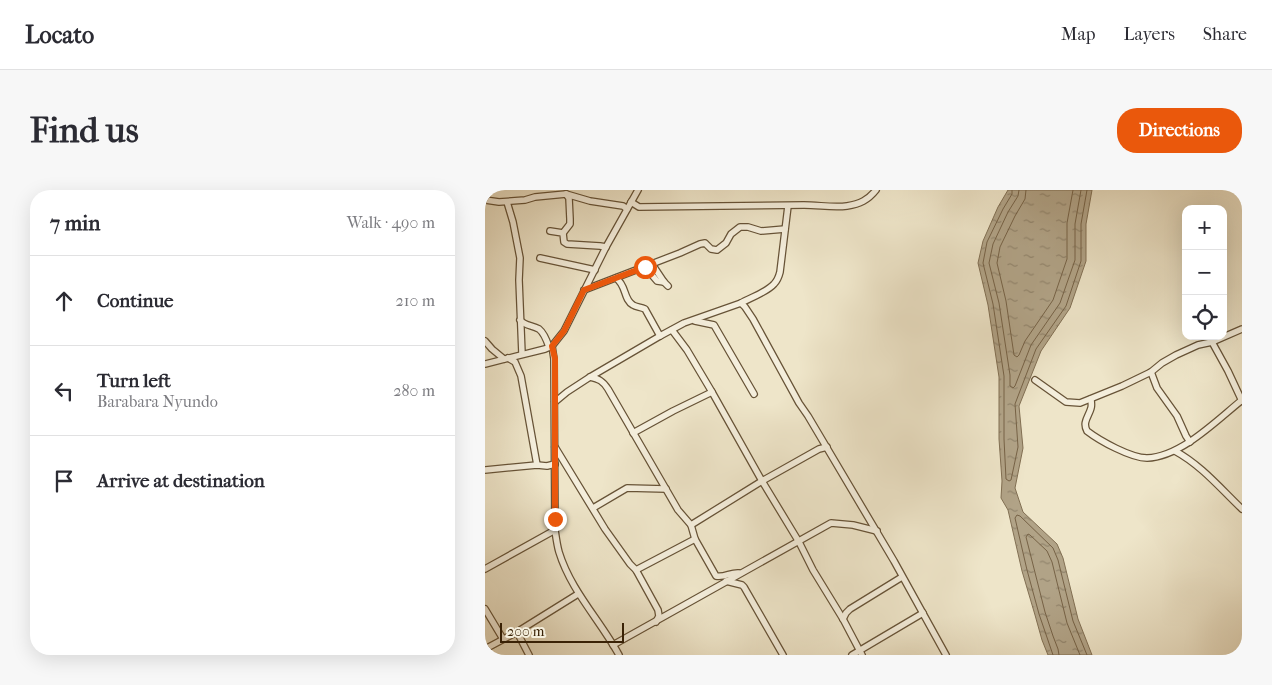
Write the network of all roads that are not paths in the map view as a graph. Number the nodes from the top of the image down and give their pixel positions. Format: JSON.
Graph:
{"nodes":[{"id":1,"x":582,"y":190,"type":"edge"},
{"id":2,"x":637,"y":190,"type":"edge"},
{"id":3,"x":876,"y":190,"type":"edge"},
{"id":4,"x":566,"y":194,"type":"junction"},
{"id":5,"x":579,"y":198,"type":"junction"},
{"id":6,"x":485,"y":200,"type":"edge"},
{"id":7,"x":507,"y":202,"type":"junction"},
{"id":8,"x":631,"y":202,"type":"junction"},
{"id":9,"x":788,"y":206,"type":"junction"},
{"id":10,"x":627,"y":209,"type":"junction"},
{"id":11,"x":785,"y":229,"type":"junction"},
{"id":12,"x":550,"y":231,"type":"dead end"},
{"id":13,"x":563,"y":233,"type":"junction"},
{"id":14,"x":606,"y":248,"type":"junction"},
{"id":15,"x":540,"y":258,"type":"dead end"},
{"id":16,"x":653,"y":264,"type":"junction"},
{"id":17,"x":645,"y":267,"type":"junction"},
{"id":18,"x":595,"y":270,"type":"junction"},
{"id":19,"x":616,"y":278,"type":"junction"},
{"id":20,"x":584,"y":290,"type":"junction"},
{"id":21,"x":741,"y":303,"type":"junction"},
{"id":22,"x":520,"y":320,"type":"junction"},
{"id":23,"x":693,"y":320,"type":"junction"},
{"id":24,"x":1242,"y":329,"type":"edge"},
{"id":25,"x":672,"y":330,"type":"junction"},
{"id":26,"x":660,"y":336,"type":"junction"},
{"id":27,"x":485,"y":341,"type":"edge"},
{"id":28,"x":1212,"y":342,"type":"junction"},
{"id":29,"x":551,"y":346,"type":"junction"},
{"id":30,"x":522,"y":354,"type":"junction"},
{"id":31,"x":506,"y":359,"type":"junction"},
{"id":32,"x":485,"y":364,"type":"edge"},
{"id":33,"x":1151,"y":372,"type":"junction"},
{"id":34,"x":590,"y":377,"type":"junction"},
{"id":35,"x":1035,"y":380,"type":"dead end"},
{"id":36,"x":554,"y":388,"type":"junction"},
{"id":37,"x":567,"y":392,"type":"junction"},
{"id":38,"x":712,"y":392,"type":"junction"},
{"id":39,"x":754,"y":394,"type":"dead end"},
{"id":40,"x":1091,"y":399,"type":"junction"},
{"id":41,"x":1242,"y":400,"type":"edge"},
{"id":42,"x":555,"y":402,"type":"junction"},
{"id":43,"x":633,"y":433,"type":"junction"},
{"id":44,"x":1190,"y":442,"type":"junction"},
{"id":45,"x":555,"y":447,"type":"junction"},
{"id":46,"x":827,"y":447,"type":"junction"},
{"id":47,"x":1175,"y":450,"type":"junction"},
{"id":48,"x":537,"y":464,"type":"junction"},
{"id":49,"x":555,"y":464,"type":"junction"},
{"id":50,"x":485,"y":470,"type":"edge"},
{"id":51,"x":761,"y":481,"type":"junction"},
{"id":52,"x":666,"y":489,"type":"junction"},
{"id":53,"x":593,"y":508,"type":"junction"},
{"id":54,"x":1242,"y":509,"type":"edge"},
{"id":55,"x":691,"y":525,"type":"junction"},
{"id":56,"x":555,"y":530,"type":"junction"},
{"id":57,"x":877,"y":531,"type":"junction"},
{"id":58,"x":695,"y":539,"type":"junction"},
{"id":59,"x":799,"y":542,"type":"junction"},
{"id":60,"x":485,"y":569,"type":"edge"},
{"id":61,"x":636,"y":570,"type":"junction"},
{"id":62,"x":741,"y":573,"type":"junction"},
{"id":63,"x":902,"y":576,"type":"junction"},
{"id":64,"x":726,"y":581,"type":"junction"},
{"id":65,"x":578,"y":594,"type":"junction"},
{"id":66,"x":485,"y":608,"type":"edge"},
{"id":67,"x":923,"y":614,"type":"junction"},
{"id":68,"x":843,"y":619,"type":"junction"},
{"id":69,"x":656,"y":622,"type":"junction"},
{"id":70,"x":517,"y":632,"type":"junction"},
{"id":71,"x":503,"y":639,"type":"junction"},
{"id":72,"x":613,"y":646,"type":"junction"},
{"id":73,"x":485,"y":649,"type":"edge"},
{"id":74,"x":861,"y":653,"type":"edge"},
{"id":75,"x":529,"y":655,"type":"edge"},
{"id":76,"x":619,"y":655,"type":"edge"},
{"id":77,"x":783,"y":655,"type":"edge"},
{"id":78,"x":852,"y":655,"type":"edge"},
{"id":79,"x":946,"y":655,"type":"edge"}],
"edges":[{"from":1,"to":5,"type":"street"},
{"from":2,"to":8,"type":"street"},
{"from":3,"to":9,"type":"street"},
{"from":4,"to":5,"type":"street"},
{"from":4,"to":7,"type":"street"},
{"from":4,"to":13,"type":"street"},
{"from":5,"to":10,"type":"street"},
{"from":6,"to":7,"type":"street"},
{"from":7,"to":22,"type":"street"},
{"from":8,"to":9,"type":"street"},
{"from":8,"to":10,"type":"street"},
{"from":9,"to":11,"type":"street"},
{"from":10,"to":14,"type":"street"},
{"from":11,"to":16,"type":"street"},
{"from":11,"to":21,"type":"street"},
{"from":12,"to":13,"type":"street"},
{"from":13,"to":14,"type":"street"},
{"from":14,"to":18,"type":"street"},
{"from":15,"to":18,"type":"street"},
{"from":16,"to":17,"type":"street"},
{"from":16,"to":17,"type":"street"},
{"from":17,"to":19,"type":"street"},
{"from":18,"to":20,"type":"street"},
{"from":19,"to":20,"type":"street"},
{"from":19,"to":26,"type":"street"},
{"from":20,"to":29,"type":"street"},
{"from":21,"to":23,"type":"street"},
{"from":21,"to":46,"type":"street"},
{"from":22,"to":29,"type":"street"},
{"from":22,"to":30,"type":"street"},
{"from":23,"to":25,"type":"street"},
{"from":23,"to":39,"type":"street"},
{"from":24,"to":28,"type":"street"},
{"from":25,"to":26,"type":"street"},
{"from":25,"to":38,"type":"street"},
{"from":26,"to":34,"type":"street"},
{"from":27,"to":31,"type":"street"},
{"from":28,"to":33,"type":"street"},
{"from":28,"to":41,"type":"street"},
{"from":29,"to":30,"type":"street"},
{"from":29,"to":36,"type":"street"},
{"from":30,"to":31,"type":"street"},
{"from":31,"to":32,"type":"street"},
{"from":31,"to":48,"type":"street"},
{"from":33,"to":40,"type":"street"},
{"from":33,"to":44,"type":"street"},
{"from":34,"to":37,"type":"street"},
{"from":34,"to":43,"type":"street"},
{"from":35,"to":40,"type":"street"},
{"from":36,"to":37,"type":"street"},
{"from":36,"to":42,"type":"street"},
{"from":37,"to":42,"type":"street"},
{"from":38,"to":43,"type":"street"},
{"from":38,"to":51,"type":"street"},
{"from":40,"to":47,"type":"street"},
{"from":41,"to":44,"type":"street"},
{"from":42,"to":45,"type":"street"},
{"from":43,"to":52,"type":"street"},
{"from":44,"to":47,"type":"street"},
{"from":45,"to":49,"type":"street"},
{"from":45,"to":53,"type":"street"},
{"from":46,"to":51,"type":"street"},
{"from":46,"to":57,"type":"street"},
{"from":47,"to":54,"type":"street"},
{"from":48,"to":49,"type":"street"},
{"from":48,"to":50,"type":"street"},
{"from":49,"to":56,"type":"street"},
{"from":51,"to":55,"type":"street"},
{"from":51,"to":59,"type":"street"},
{"from":52,"to":53,"type":"street"},
{"from":52,"to":55,"type":"street"},
{"from":53,"to":61,"type":"street"},
{"from":55,"to":58,"type":"street"},
{"from":56,"to":60,"type":"street"},
{"from":56,"to":65,"type":"street"},
{"from":57,"to":59,"type":"street"},
{"from":57,"to":63,"type":"street"},
{"from":58,"to":61,"type":"street"},
{"from":58,"to":62,"type":"street"},
{"from":59,"to":62,"type":"street"},
{"from":59,"to":68,"type":"street"},
{"from":61,"to":69,"type":"street"},
{"from":62,"to":64,"type":"street"},
{"from":63,"to":67,"type":"street"},
{"from":63,"to":68,"type":"street"},
{"from":64,"to":69,"type":"street"},
{"from":64,"to":77,"type":"street"},
{"from":65,"to":70,"type":"street"},
{"from":65,"to":72,"type":"street"},
{"from":66,"to":71,"type":"street"},
{"from":67,"to":74,"type":"street"},
{"from":67,"to":79,"type":"street"},
{"from":68,"to":74,"type":"street"},
{"from":69,"to":72,"type":"street"},
{"from":70,"to":71,"type":"street"},
{"from":70,"to":75,"type":"street"},
{"from":71,"to":73,"type":"street"},
{"from":72,"to":76,"type":"street"},
{"from":74,"to":78,"type":"street"}]}
